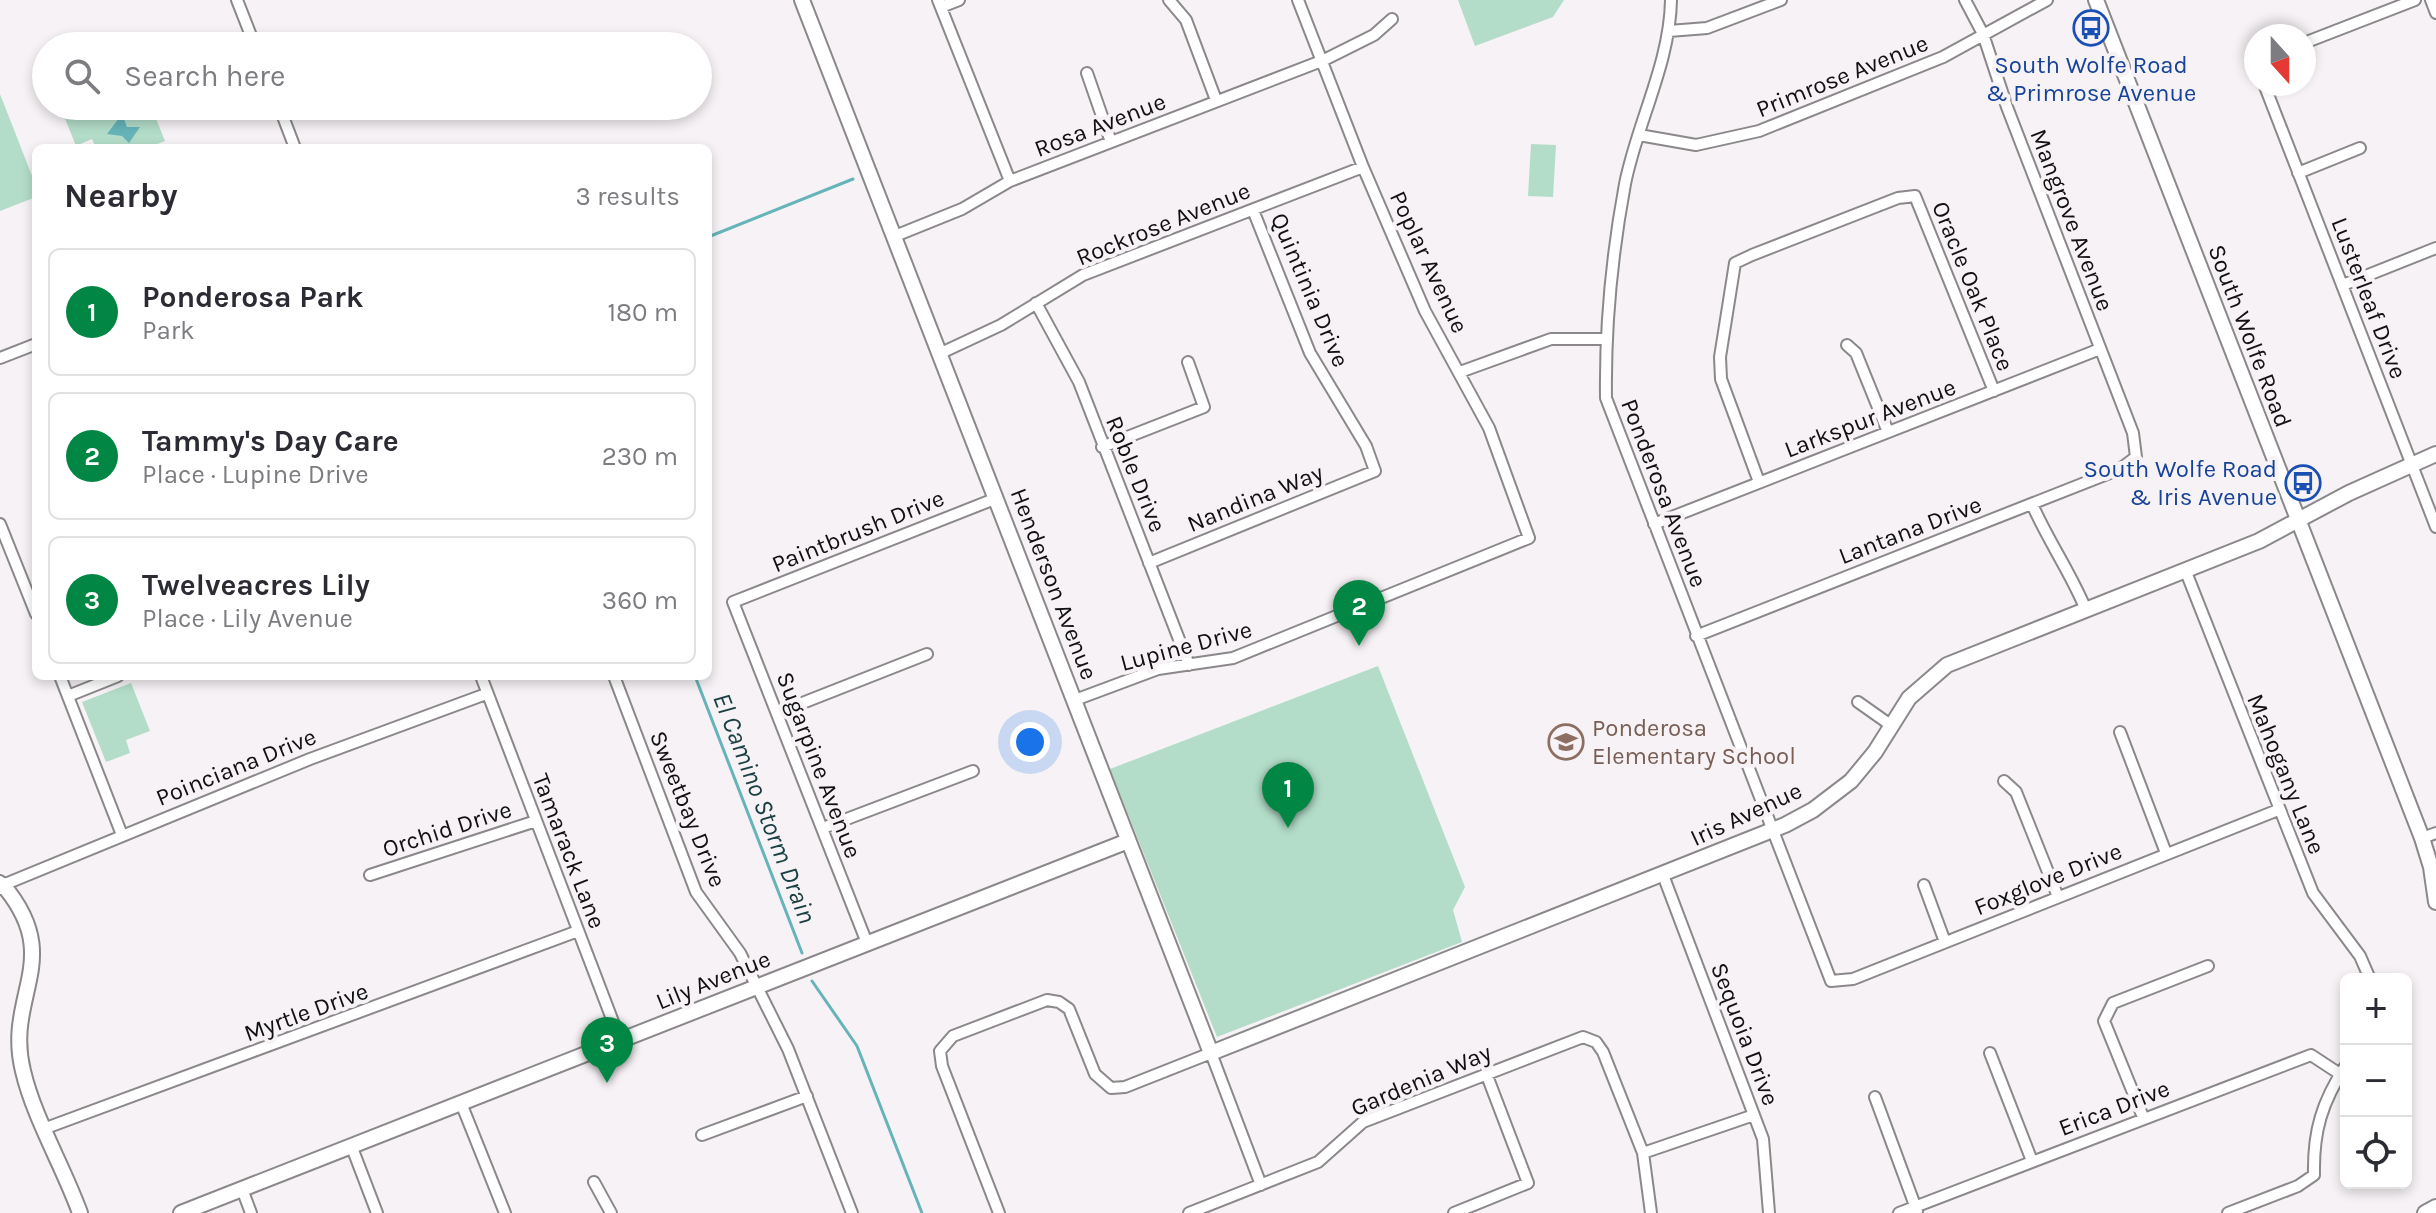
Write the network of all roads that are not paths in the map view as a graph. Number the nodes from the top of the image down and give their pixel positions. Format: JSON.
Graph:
{"nodes":[{"id":1,"x":237,"y":0,"type":"edge"},
{"id":2,"x":802,"y":0,"type":"edge"},
{"id":3,"x":959,"y":0,"type":"edge"},
{"id":4,"x":1169,"y":0,"type":"edge"},
{"id":5,"x":1298,"y":0,"type":"edge"},
{"id":6,"x":1671,"y":0,"type":"edge"},
{"id":7,"x":1781,"y":0,"type":"edge"},
{"id":8,"x":1965,"y":0,"type":"edge"},
{"id":9,"x":2047,"y":0,"type":"edge"},
{"id":10,"x":2096,"y":0,"type":"edge"},
{"id":11,"x":2415,"y":0,"type":"edge"},
{"id":12,"x":2431,"y":0,"type":"edge"},
{"id":13,"x":939,"y":4,"type":"edge"},
{"id":14,"x":2436,"y":13,"type":"edge"},
{"id":15,"x":1392,"y":19,"type":"dead end"},
{"id":16,"x":1669,"y":31,"type":"junction"},
{"id":17,"x":250,"y":32,"type":"edge"},
{"id":18,"x":1983,"y":34,"type":"junction"},
{"id":19,"x":2316,"y":38,"type":"edge"},
{"id":20,"x":1324,"y":60,"type":"junction"},
{"id":21,"x":1087,"y":73,"type":"dead end"},
{"id":22,"x":2269,"y":96,"type":"edge"},
{"id":23,"x":1216,"y":100,"type":"junction"},
{"id":24,"x":284,"y":120,"type":"edge"},
{"id":25,"x":1639,"y":135,"type":"junction"},
{"id":26,"x":1111,"y":142,"type":"junction"},
{"id":27,"x":293,"y":144,"type":"edge"},
{"id":28,"x":2360,"y":148,"type":"dead end"},
{"id":29,"x":1363,"y":167,"type":"junction"},
{"id":30,"x":2298,"y":173,"type":"junction"},
{"id":31,"x":1010,"y":181,"type":"junction"},
{"id":32,"x":1253,"y":210,"type":"junction"},
{"id":33,"x":895,"y":236,"type":"junction"},
{"id":34,"x":2436,"y":248,"type":"edge"},
{"id":35,"x":2343,"y":285,"type":"junction"},
{"id":36,"x":1036,"y":303,"type":"junction"},
{"id":37,"x":1605,"y":339,"type":"junction"},
{"id":38,"x":1847,"y":345,"type":"dead end"},
{"id":39,"x":32,"y":346,"type":"edge"},
{"id":40,"x":2100,"y":349,"type":"junction"},
{"id":41,"x":941,"y":353,"type":"junction"},
{"id":42,"x":0,"y":358,"type":"edge"},
{"id":43,"x":1188,"y":362,"type":"dead end"},
{"id":44,"x":1460,"y":372,"type":"junction"},
{"id":45,"x":1994,"y":391,"type":"junction"},
{"id":46,"x":1888,"y":432,"type":"junction"},
{"id":47,"x":1102,"y":447,"type":"junction"},
{"id":48,"x":2436,"y":454,"type":"edge"},
{"id":49,"x":2136,"y":457,"type":"joint"},
{"id":50,"x":2413,"y":466,"type":"junction"},
{"id":51,"x":1375,"y":471,"type":"joint"},
{"id":52,"x":1759,"y":482,"type":"junction"},
{"id":53,"x":997,"y":498,"type":"junction"},
{"id":54,"x":2032,"y":504,"type":"junction"},
{"id":55,"x":2298,"y":519,"type":"junction"},
{"id":56,"x":1654,"y":524,"type":"junction"},
{"id":57,"x":0,"y":525,"type":"edge"},
{"id":58,"x":2436,"y":527,"type":"edge"},
{"id":59,"x":1529,"y":538,"type":"joint"},
{"id":60,"x":1149,"y":563,"type":"junction"},
{"id":61,"x":2186,"y":572,"type":"junction"},
{"id":62,"x":733,"y":602,"type":"joint"},
{"id":63,"x":32,"y":604,"type":"edge"},
{"id":64,"x":2086,"y":610,"type":"junction"},
{"id":65,"x":1696,"y":636,"type":"junction"},
{"id":66,"x":927,"y":654,"type":"dead end"},
{"id":67,"x":1189,"y":665,"type":"junction"},
{"id":68,"x":62,"y":680,"type":"edge"},
{"id":69,"x":108,"y":680,"type":"edge"},
{"id":70,"x":482,"y":680,"type":"edge"},
{"id":71,"x":616,"y":680,"type":"edge"},
{"id":72,"x":486,"y":694,"type":"junction"},
{"id":73,"x":68,"y":696,"type":"junction"},
{"id":74,"x":1075,"y":700,"type":"junction"},
{"id":75,"x":1858,"y":702,"type":"dead end"},
{"id":76,"x":777,"y":713,"type":"junction"},
{"id":77,"x":1892,"y":726,"type":"junction"},
{"id":78,"x":2120,"y":732,"type":"dead end"},
{"id":79,"x":973,"y":771,"type":"dead end"},
{"id":80,"x":2004,"y":781,"type":"dead end"},
{"id":81,"x":2278,"y":810,"type":"junction"},
{"id":82,"x":536,"y":821,"type":"junction"},
{"id":83,"x":823,"y":828,"type":"junction"},
{"id":84,"x":1773,"y":830,"type":"junction"},
{"id":85,"x":122,"y":835,"type":"junction"},
{"id":86,"x":2429,"y":836,"type":"edge"},
{"id":87,"x":1128,"y":841,"type":"junction"},
{"id":88,"x":2166,"y":853,"type":"junction"},
{"id":89,"x":2434,"y":872,"type":"edge"},
{"id":90,"x":370,"y":875,"type":"dead end"},
{"id":91,"x":1663,"y":875,"type":"junction"},
{"id":92,"x":1,"y":884,"type":"edge"},
{"id":93,"x":1924,"y":885,"type":"dead end"},
{"id":94,"x":2058,"y":897,"type":"junction"},
{"id":95,"x":2436,"y":902,"type":"edge"},
{"id":96,"x":578,"y":931,"type":"junction"},
{"id":97,"x":1945,"y":942,"type":"junction"},
{"id":98,"x":867,"y":943,"type":"junction"},
{"id":99,"x":2208,"y":966,"type":"dead end"},
{"id":100,"x":2367,"y":973,"type":"edge"},
{"id":101,"x":1831,"y":981,"type":"joint"},
{"id":102,"x":756,"y":987,"type":"junction"},
{"id":103,"x":620,"y":1040,"type":"junction"},
{"id":104,"x":1211,"y":1053,"type":"junction"},
{"id":105,"x":1990,"y":1053,"type":"dead end"},
{"id":106,"x":2340,"y":1069,"type":"edge"},
{"id":107,"x":1486,"y":1073,"type":"junction"},
{"id":108,"x":2340,"y":1075,"type":"edge"},
{"id":109,"x":807,"y":1096,"type":"junction"},
{"id":110,"x":1875,"y":1097,"type":"dead end"},
{"id":111,"x":461,"y":1103,"type":"junction"},
{"id":112,"x":1754,"y":1115,"type":"junction"},
{"id":113,"x":2143,"y":1117,"type":"junction"},
{"id":114,"x":46,"y":1128,"type":"junction"},
{"id":115,"x":702,"y":1135,"type":"dead end"},
{"id":116,"x":351,"y":1145,"type":"junction"},
{"id":117,"x":1643,"y":1153,"type":"junction"},
{"id":118,"x":2032,"y":1161,"type":"junction"},
{"id":119,"x":594,"y":1182,"type":"dead end"},
{"id":120,"x":1261,"y":1185,"type":"junction"},
{"id":121,"x":242,"y":1189,"type":"junction"},
{"id":122,"x":2436,"y":1207,"type":"edge"},
{"id":123,"x":1917,"y":1210,"type":"edge"},
{"id":124,"x":80,"y":1213,"type":"edge"},
{"id":125,"x":181,"y":1213,"type":"edge"},
{"id":126,"x":251,"y":1213,"type":"edge"},
{"id":127,"x":377,"y":1213,"type":"edge"},
{"id":128,"x":505,"y":1213,"type":"edge"},
{"id":129,"x":611,"y":1213,"type":"edge"},
{"id":130,"x":852,"y":1213,"type":"edge"},
{"id":131,"x":999,"y":1213,"type":"edge"},
{"id":132,"x":1189,"y":1213,"type":"edge"},
{"id":133,"x":1454,"y":1213,"type":"edge"},
{"id":134,"x":1651,"y":1213,"type":"edge"},
{"id":135,"x":1769,"y":1213,"type":"edge"},
{"id":136,"x":1899,"y":1213,"type":"edge"},
{"id":137,"x":2228,"y":1213,"type":"edge"},
{"id":138,"x":2425,"y":1213,"type":"edge"}],
"edges":[{"from":1,"to":17,"type":"street"},
{"from":2,"to":33,"type":"street","name":"Henderson Avenue"},
{"from":3,"to":13,"type":"street"},
{"from":4,"to":23,"type":"street"},
{"from":5,"to":20,"type":"street","name":"Poplar Avenue"},
{"from":6,"to":16,"type":"street","name":"Ponderosa Avenue"},
{"from":7,"to":16,"type":"street"},
{"from":8,"to":18,"type":"street","name":"Mangrove Avenue"},
{"from":9,"to":18,"type":"street","name":"Primrose Avenue"},
{"from":10,"to":55,"type":"street","name":"South Wolfe Road"},
{"from":11,"to":19,"type":"street"},
{"from":12,"to":14,"type":"street"},
{"from":13,"to":31,"type":"street"},
{"from":15,"to":20,"type":"street","name":"Rosa Avenue"},
{"from":16,"to":25,"type":"street","name":"Ponderosa Avenue"},
{"from":18,"to":25,"type":"street","name":"Primrose Avenue"},
{"from":18,"to":40,"type":"street","name":"Mangrove Avenue"},
{"from":20,"to":23,"type":"street","name":"Rosa Avenue"},
{"from":20,"to":29,"type":"street","name":"Poplar Avenue"},
{"from":21,"to":26,"type":"street"},
{"from":22,"to":30,"type":"street","name":"Lusterleaf Drive"},
{"from":23,"to":26,"type":"street","name":"Rosa Avenue"},
{"from":24,"to":27,"type":"street"},
{"from":25,"to":37,"type":"street","name":"Ponderosa Avenue"},
{"from":26,"to":31,"type":"street","name":"Rosa Avenue"},
{"from":28,"to":30,"type":"street"},
{"from":29,"to":32,"type":"street","name":"Rockrose Avenue"},
{"from":29,"to":44,"type":"street","name":"Poplar Avenue"},
{"from":30,"to":35,"type":"street","name":"Lusterleaf Drive"},
{"from":31,"to":33,"type":"street","name":"Rosa Avenue"},
{"from":32,"to":36,"type":"street","name":"Rockrose Avenue"},
{"from":32,"to":51,"type":"street","name":"Quintinia Drive"},
{"from":33,"to":41,"type":"street","name":"Henderson Avenue"},
{"from":34,"to":35,"type":"street"},
{"from":35,"to":50,"type":"street","name":"Lusterleaf Drive"},
{"from":36,"to":41,"type":"street","name":"Rockrose Avenue"},
{"from":36,"to":47,"type":"street","name":"Roble Drive"},
{"from":37,"to":44,"type":"street"},
{"from":37,"to":56,"type":"street","name":"Ponderosa Avenue"},
{"from":38,"to":46,"type":"street"},
{"from":39,"to":42,"type":"street"},
{"from":40,"to":45,"type":"street","name":"Larkspur Avenue"},
{"from":40,"to":49,"type":"street","name":"Mangrove Avenue"},
{"from":41,"to":53,"type":"street","name":"Henderson Avenue"},
{"from":43,"to":47,"type":"street"},
{"from":44,"to":59,"type":"street","name":"Poplar Avenue"},
{"from":45,"to":46,"type":"street","name":"Larkspur Avenue"},
{"from":45,"to":52,"type":"street","name":"Oracle Oak Place"},
{"from":46,"to":52,"type":"street","name":"Larkspur Avenue"},
{"from":47,"to":60,"type":"street","name":"Roble Drive"},
{"from":48,"to":50,"type":"street","name":"Iris Avenue"},
{"from":49,"to":54,"type":"street","name":"Lantana Drive"},
{"from":50,"to":55,"type":"street","name":"Iris Avenue"},
{"from":50,"to":58,"type":"street","name":"Lusterleaf Drive"},
{"from":51,"to":60,"type":"street","name":"Nandina Way"},
{"from":52,"to":56,"type":"street","name":"Larkspur Avenue"},
{"from":53,"to":62,"type":"street","name":"Paintbrush Drive"},
{"from":53,"to":74,"type":"street","name":"Henderson Avenue"},
{"from":54,"to":64,"type":"street"},
{"from":54,"to":65,"type":"street","name":"Lantana Drive"},
{"from":55,"to":61,"type":"street","name":"Iris Avenue"},
{"from":55,"to":86,"type":"street","name":"South Wolfe Road"},
{"from":56,"to":65,"type":"street","name":"Ponderosa Avenue"},
{"from":57,"to":63,"type":"street"},
{"from":59,"to":67,"type":"street","name":"Lupine Drive"},
{"from":60,"to":67,"type":"street","name":"Roble Drive"},
{"from":61,"to":64,"type":"street","name":"Iris Avenue"},
{"from":61,"to":81,"type":"street","name":"Mahogany Lane"},
{"from":62,"to":76,"type":"street","name":"Sugarpine Avenue"},
{"from":64,"to":77,"type":"street","name":"Iris Avenue"},
{"from":65,"to":84,"type":"street","name":"Ponderosa Avenue"},
{"from":66,"to":76,"type":"street"},
{"from":67,"to":74,"type":"street","name":"Lupine Drive"},
{"from":68,"to":73,"type":"street"},
{"from":69,"to":73,"type":"street"},
{"from":70,"to":72,"type":"street","name":"Tamarack Lane"},
{"from":71,"to":102,"type":"street","name":"Sweetbay Drive"},
{"from":72,"to":82,"type":"street","name":"Tamarack Lane"},
{"from":72,"to":85,"type":"street","name":"Poinciana Drive"},
{"from":73,"to":85,"type":"street"},
{"from":74,"to":87,"type":"street","name":"Henderson Avenue"},
{"from":75,"to":77,"type":"street"},
{"from":76,"to":83,"type":"street","name":"Sugarpine Avenue"},
{"from":77,"to":84,"type":"street","name":"Iris Avenue"},
{"from":78,"to":88,"type":"street"},
{"from":79,"to":83,"type":"street"},
{"from":80,"to":94,"type":"street"},
{"from":81,"to":88,"type":"street","name":"Foxglove Drive"},
{"from":81,"to":100,"type":"street","name":"Mahogany Lane"},
{"from":82,"to":90,"type":"street","name":"Orchid Drive"},
{"from":82,"to":96,"type":"street","name":"Tamarack Lane"},
{"from":83,"to":98,"type":"street","name":"Sugarpine Avenue"},
{"from":84,"to":91,"type":"street","name":"Iris Avenue"},
{"from":84,"to":101,"type":"street","name":"Ponderosa Avenue"},
{"from":85,"to":92,"type":"street","name":"Poinciana Drive"},
{"from":86,"to":89,"type":"street","name":"South Wolfe Road"},
{"from":87,"to":98,"type":"street","name":"Lily Avenue"},
{"from":87,"to":104,"type":"street","name":"Henderson Avenue"},
{"from":88,"to":94,"type":"street","name":"Foxglove Drive"},
{"from":89,"to":95,"type":"street","name":"South Wolfe Road"},
{"from":91,"to":104,"type":"street","name":"Iris Avenue"},
{"from":91,"to":112,"type":"street","name":"Sequoia Drive"},
{"from":92,"to":114,"type":"street"},
{"from":93,"to":97,"type":"street"},
{"from":94,"to":97,"type":"street","name":"Foxglove Drive"},
{"from":96,"to":103,"type":"street","name":"Tamarack Lane"},
{"from":96,"to":114,"type":"street","name":"Myrtle Drive"},
{"from":97,"to":101,"type":"street","name":"Foxglove Drive"},
{"from":98,"to":102,"type":"street","name":"Lily Avenue"},
{"from":99,"to":113,"type":"street"},
{"from":102,"to":103,"type":"street","name":"Lily Avenue"},
{"from":102,"to":109,"type":"street","name":"Sweetbay Drive"},
{"from":103,"to":111,"type":"street","name":"Lily Avenue"},
{"from":104,"to":120,"type":"street","name":"Henderson Avenue"},
{"from":104,"to":131,"type":"street","name":"Iris Avenue"},
{"from":105,"to":118,"type":"street"},
{"from":106,"to":113,"type":"street","name":"Erica Drive"},
{"from":107,"to":117,"type":"street","name":"Gardenia Way"},
{"from":107,"to":120,"type":"street","name":"Gardenia Way"},
{"from":107,"to":133,"type":"street"},
{"from":108,"to":137,"type":"street"},
{"from":109,"to":115,"type":"street"},
{"from":109,"to":130,"type":"street","name":"Sweetbay Drive"},
{"from":110,"to":123,"type":"street"},
{"from":111,"to":116,"type":"street","name":"Lily Avenue"},
{"from":111,"to":128,"type":"street"},
{"from":112,"to":117,"type":"street"},
{"from":112,"to":135,"type":"street","name":"Sequoia Drive"},
{"from":113,"to":118,"type":"street","name":"Erica Drive"},
{"from":114,"to":124,"type":"street"},
{"from":116,"to":121,"type":"street","name":"Lily Avenue"},
{"from":116,"to":127,"type":"street"},
{"from":117,"to":134,"type":"street"},
{"from":118,"to":123,"type":"street","name":"Erica Drive"},
{"from":119,"to":129,"type":"street"},
{"from":120,"to":132,"type":"street","name":"Gardenia Way"},
{"from":121,"to":125,"type":"street","name":"Lily Avenue"},
{"from":121,"to":126,"type":"street"},
{"from":122,"to":138,"type":"street"},
{"from":123,"to":136,"type":"street","name":"Erica Drive"}]}
